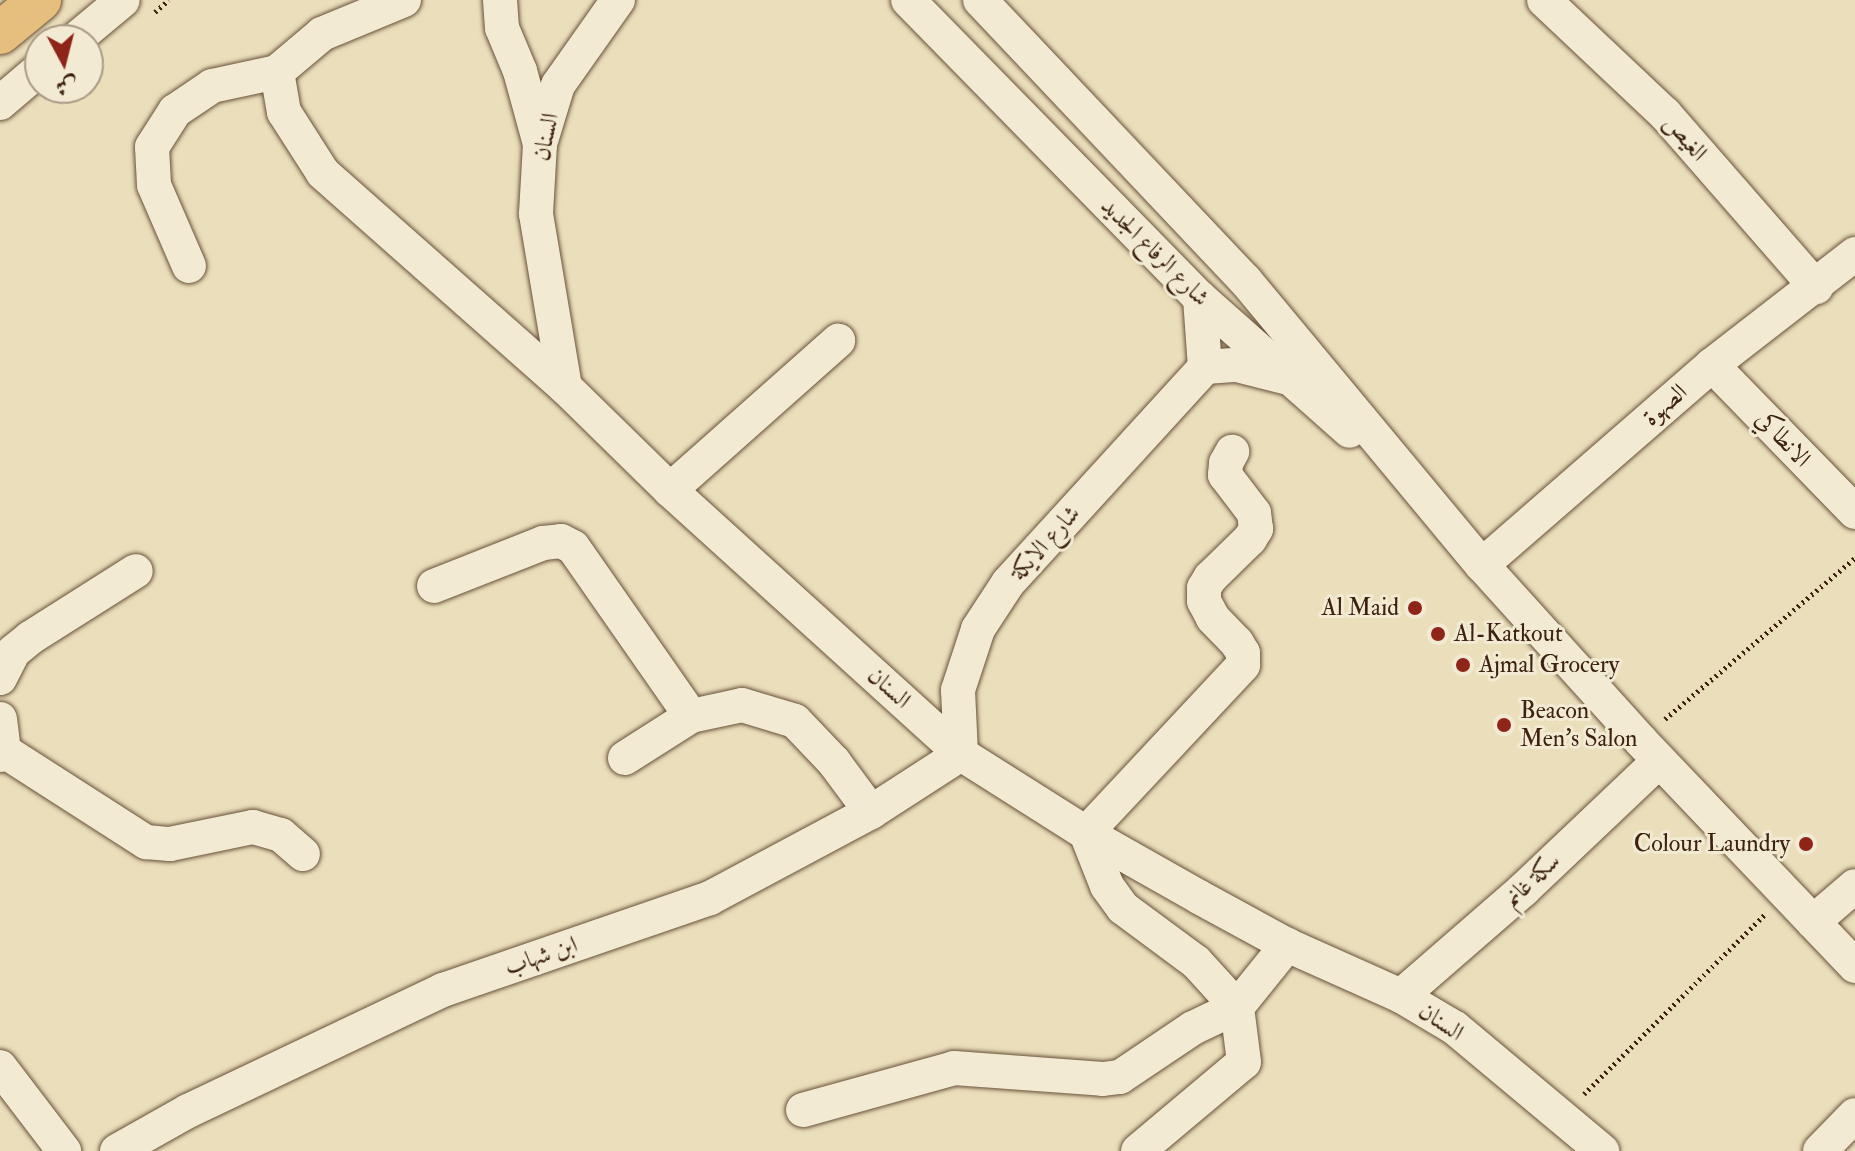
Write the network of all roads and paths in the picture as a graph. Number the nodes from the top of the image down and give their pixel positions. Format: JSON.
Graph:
{"nodes":[{"id":1,"x":40,"y":0,"type":"edge"},
{"id":2,"x":123,"y":0,"type":"edge"},
{"id":3,"x":404,"y":0,"type":"edge"},
{"id":4,"x":500,"y":0,"type":"edge"},
{"id":5,"x":618,"y":0,"type":"edge"},
{"id":6,"x":908,"y":0,"type":"edge"},
{"id":7,"x":980,"y":0,"type":"edge"},
{"id":8,"x":1544,"y":0,"type":"edge"},
{"id":9,"x":94,"y":24,"type":"edge"},
{"id":10,"x":0,"y":33,"type":"edge"},
{"id":11,"x":277,"y":72,"type":"junction"},
{"id":12,"x":24,"y":83,"type":"edge"},
{"id":13,"x":0,"y":103,"type":"edge"},
{"id":14,"x":540,"y":144,"type":"junction"},
{"id":15,"x":1855,"y":254,"type":"edge"},
{"id":16,"x":189,"y":266,"type":"dead end"},
{"id":17,"x":1816,"y":287,"type":"junction"},
{"id":18,"x":1200,"y":298,"type":"junction"},
{"id":19,"x":838,"y":341,"type":"dead end"},
{"id":20,"x":1712,"y":365,"type":"junction"},
{"id":21,"x":1205,"y":367,"type":"junction"},
{"id":22,"x":1287,"y":378,"type":"junction"},
{"id":23,"x":565,"y":387,"type":"junction"},
{"id":24,"x":1232,"y":452,"type":"dead end"},
{"id":25,"x":1418,"y":488,"type":"junction"},
{"id":26,"x":670,"y":490,"type":"junction"},
{"id":27,"x":1855,"y":512,"type":"edge"},
{"id":28,"x":1855,"y":558,"type":"edge"},
{"id":29,"x":1482,"y":565,"type":"junction"},
{"id":30,"x":136,"y":571,"type":"dead end"},
{"id":31,"x":434,"y":586,"type":"dead end"},
{"id":32,"x":0,"y":678,"type":"edge"},
{"id":33,"x":691,"y":716,"type":"junction"},
{"id":34,"x":1,"y":742,"type":"edge"},
{"id":35,"x":1650,"y":750,"type":"junction"},
{"id":36,"x":961,"y":754,"type":"junction"},
{"id":37,"x":625,"y":758,"type":"dead end"},
{"id":38,"x":871,"y":812,"type":"junction"},
{"id":39,"x":1086,"y":833,"type":"junction"},
{"id":40,"x":303,"y":854,"type":"dead end"},
{"id":41,"x":1855,"y":886,"type":"edge"},
{"id":42,"x":1788,"y":891,"type":"junction"},
{"id":43,"x":1813,"y":922,"type":"junction"},
{"id":44,"x":1287,"y":945,"type":"junction"},
{"id":45,"x":1855,"y":966,"type":"edge"},
{"id":46,"x":1401,"y":996,"type":"junction"},
{"id":47,"x":1237,"y":1007,"type":"junction"},
{"id":48,"x":0,"y":1067,"type":"edge"},
{"id":49,"x":803,"y":1110,"type":"dead end"},
{"id":50,"x":1855,"y":1115,"type":"edge"},
{"id":51,"x":1561,"y":1118,"type":"junction"},
{"id":52,"x":64,"y":1151,"type":"edge"},
{"id":53,"x":117,"y":1151,"type":"edge"},
{"id":54,"x":1138,"y":1151,"type":"edge"},
{"id":55,"x":1602,"y":1151,"type":"edge"},
{"id":56,"x":1820,"y":1151,"type":"edge"}],
"edges":[{"from":1,"to":10,"type":"main road"},
{"from":2,"to":9,"type":"street"},
{"from":3,"to":11,"type":"street"},
{"from":4,"to":14,"type":"street"},
{"from":5,"to":14,"type":"street","name":"السنان"},
{"from":6,"to":18,"type":"street","name":"شارع الرفاع الجديد"},
{"from":7,"to":25,"type":"street","name":"شارع الرفاع الجديد"},
{"from":8,"to":17,"type":"street","name":"الغيص"},
{"from":11,"to":16,"type":"street"},
{"from":11,"to":23,"type":"street"},
{"from":12,"to":13,"type":"street"},
{"from":14,"to":23,"type":"street","name":"السنان"},
{"from":15,"to":17,"type":"street","name":"الصهوة"},
{"from":17,"to":20,"type":"street","name":"الصهوة"},
{"from":18,"to":21,"type":"street"},
{"from":18,"to":22,"type":"street","name":"شارع الرفاع الجديد"},
{"from":19,"to":26,"type":"street"},
{"from":20,"to":27,"type":"street","name":"الانطاكي"},
{"from":20,"to":29,"type":"street","name":"الصهوة"},
{"from":21,"to":22,"type":"street"},
{"from":21,"to":36,"type":"street","name":"شارع الايكة"},
{"from":22,"to":25,"type":"street","name":"شارع الرفاع الجديد"},
{"from":23,"to":26,"type":"street","name":"السنان"},
{"from":24,"to":39,"type":"street"},
{"from":25,"to":29,"type":"street","name":"شارع الرفاع الجديد"},
{"from":26,"to":36,"type":"street","name":"السنان"},
{"from":28,"to":35,"type":"path"},
{"from":29,"to":35,"type":"street","name":"شارع الرفاع الجديد"},
{"from":30,"to":32,"type":"street"},
{"from":31,"to":33,"type":"street"},
{"from":33,"to":37,"type":"street"},
{"from":33,"to":38,"type":"street"},
{"from":34,"to":40,"type":"street"},
{"from":35,"to":42,"type":"street","name":"شارع الرفاع الجديد"},
{"from":35,"to":46,"type":"street","name":"سكة غانم"},
{"from":36,"to":38,"type":"street","name":"ابن شهاب"},
{"from":36,"to":39,"type":"street","name":"السنان"},
{"from":38,"to":53,"type":"street","name":"ابن شهاب"},
{"from":39,"to":44,"type":"street","name":"السنان"},
{"from":39,"to":47,"type":"street"},
{"from":41,"to":43,"type":"street"},
{"from":42,"to":43,"type":"street","name":"شارع الرفاع الجديد"},
{"from":42,"to":51,"type":"path"},
{"from":43,"to":45,"type":"street","name":"شارع الرفاع الجديد"},
{"from":44,"to":46,"type":"street","name":"السنان"},
{"from":44,"to":47,"type":"street"},
{"from":46,"to":51,"type":"street","name":"السنان"},
{"from":47,"to":49,"type":"street"},
{"from":47,"to":54,"type":"street"},
{"from":48,"to":52,"type":"street"},
{"from":50,"to":56,"type":"street"},
{"from":51,"to":55,"type":"street","name":"السنان"}]}
